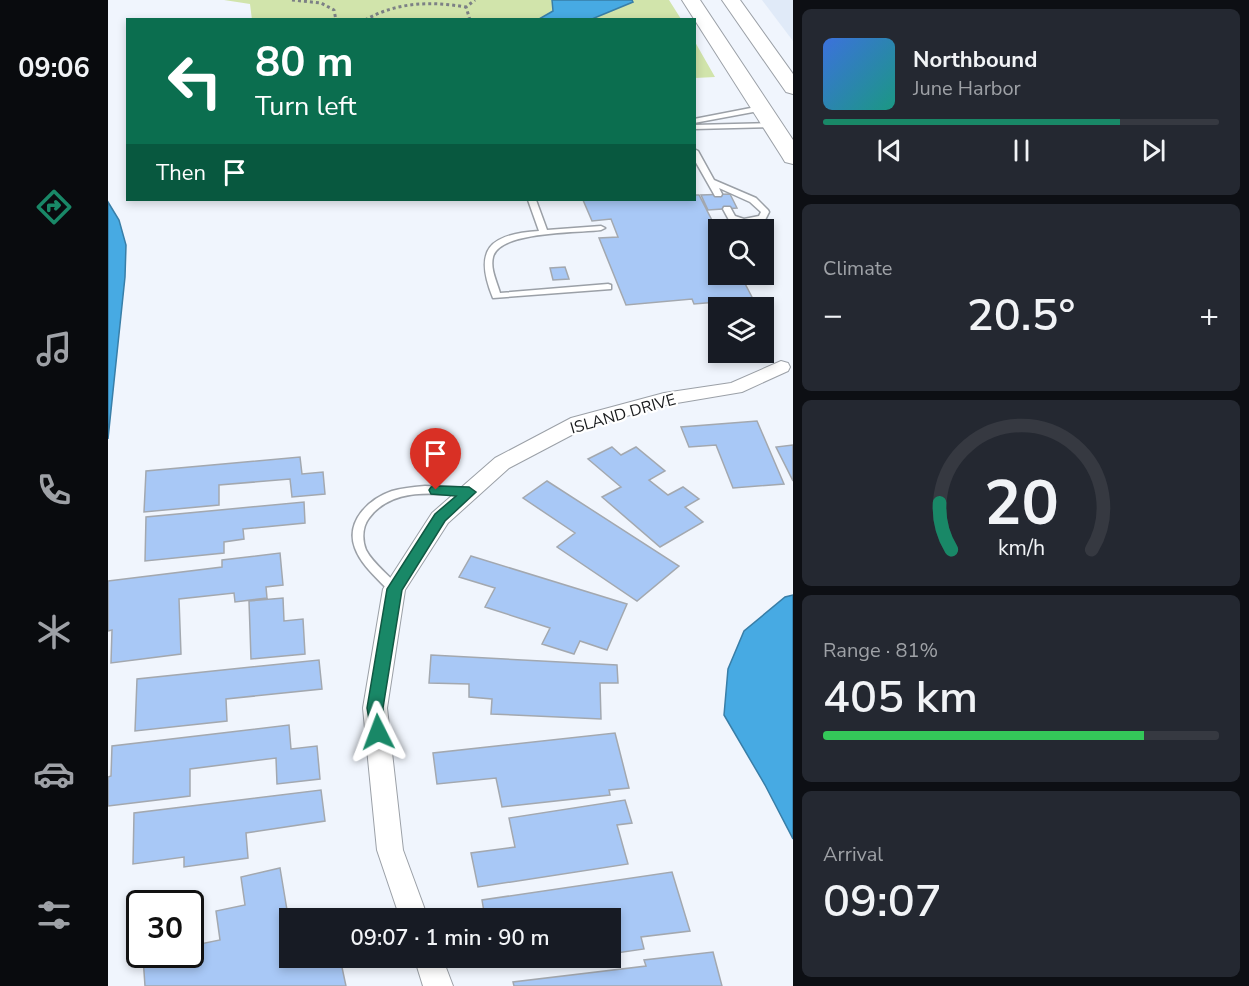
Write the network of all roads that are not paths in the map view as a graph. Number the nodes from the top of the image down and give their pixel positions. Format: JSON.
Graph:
{"nodes":[{"id":1,"x":736,"y":6,"type":"edge"},
{"id":2,"x":696,"y":7,"type":"edge"},
{"id":3,"x":793,"y":88,"type":"edge"},
{"id":4,"x":767,"y":116,"type":"junction"},
{"id":5,"x":696,"y":121,"type":"edge"},
{"id":6,"x":696,"y":127,"type":"edge"},
{"id":7,"x":696,"y":156,"type":"edge"},
{"id":8,"x":793,"y":157,"type":"edge"},
{"id":9,"x":711,"y":182,"type":"junction"},
{"id":10,"x":718,"y":194,"type":"dead end"},
{"id":11,"x":532,"y":201,"type":"edge"},
{"id":12,"x":727,"y":209,"type":"dead end"},
{"id":13,"x":601,"y":228,"type":"dead end"},
{"id":14,"x":544,"y":233,"type":"junction"},
{"id":15,"x":608,"y":287,"type":"dead end"},
{"id":16,"x":781,"y":367,"type":"dead end"},
{"id":17,"x":469,"y":492,"type":"junction"},
{"id":18,"x":394,"y":589,"type":"junction"},
{"id":19,"x":410,"y":908,"type":"edge"},
{"id":20,"x":432,"y":968,"type":"edge"},
{"id":21,"x":438,"y":986,"type":"edge"}],
"edges":[{"from":1,"to":2,"type":"main road"},
{"from":1,"to":3,"type":"main road"},
{"from":2,"to":4,"type":"main road"},
{"from":4,"to":5,"type":"lane"},
{"from":4,"to":6,"type":"lane"},
{"from":4,"to":8,"type":"main road"},
{"from":7,"to":9,"type":"lane"},
{"from":9,"to":10,"type":"lane"},
{"from":9,"to":12,"type":"lane"},
{"from":11,"to":14,"type":"lane"},
{"from":13,"to":14,"type":"lane"},
{"from":14,"to":15,"type":"lane"},
{"from":16,"to":17,"type":"street","name":"ISLAND DRIVE"},
{"from":17,"to":18,"type":"street","name":"ISLAND DRIVE"},
{"from":17,"to":18,"type":"lane"},
{"from":18,"to":19,"type":"street","name":"ISLAND DRIVE"},
{"from":20,"to":21,"type":"street"}]}
